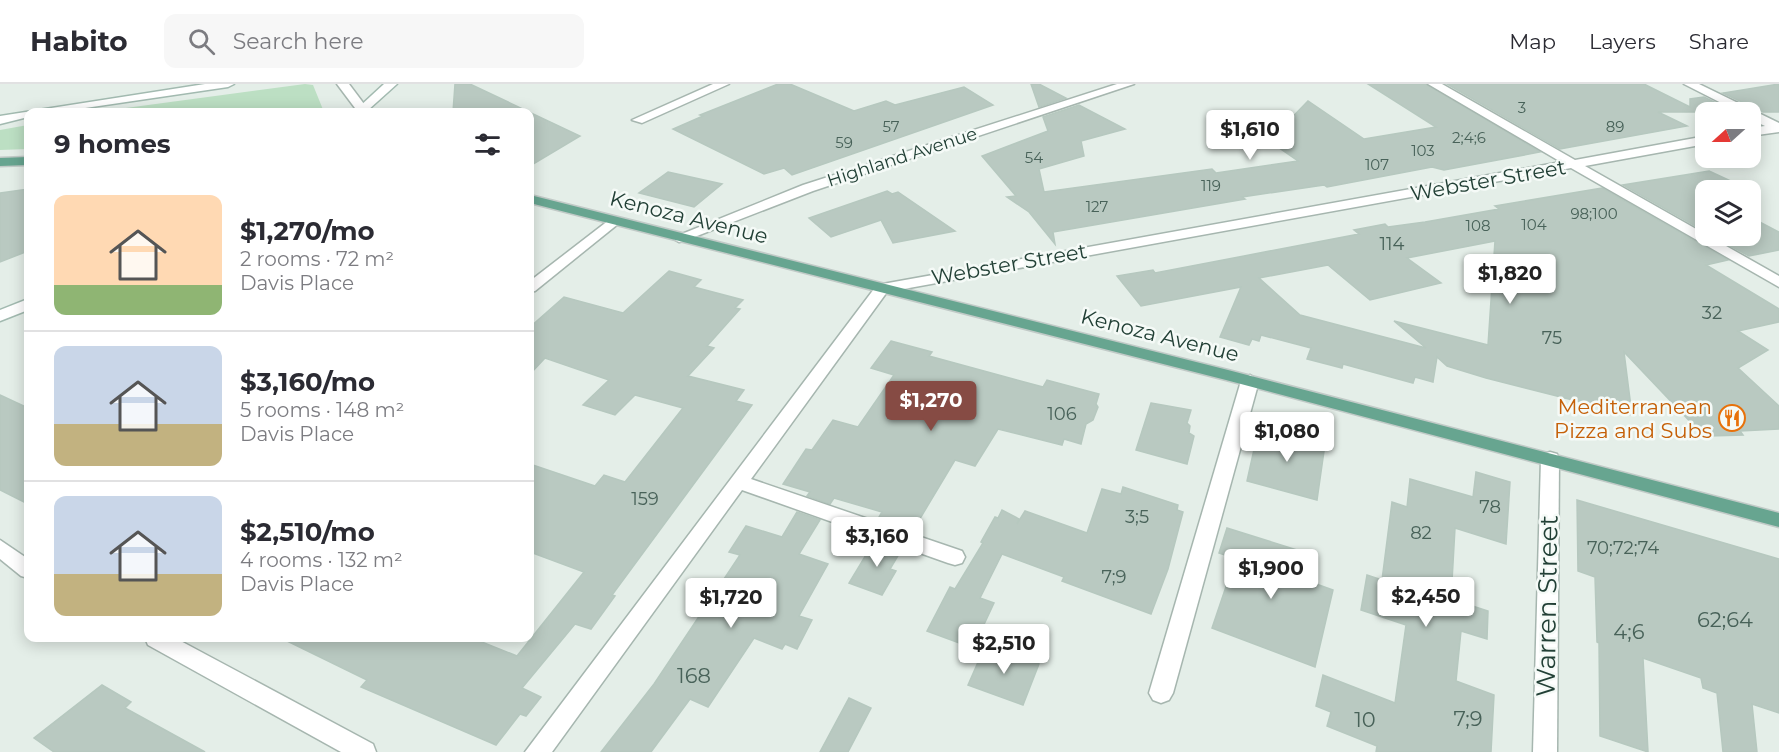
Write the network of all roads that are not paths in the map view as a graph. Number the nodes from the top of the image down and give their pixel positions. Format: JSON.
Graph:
{"nodes":[{"id":1,"x":228,"y":84,"type":"edge"},
{"id":2,"x":343,"y":84,"type":"edge"},
{"id":3,"x":391,"y":84,"type":"edge"},
{"id":4,"x":723,"y":84,"type":"edge"},
{"id":5,"x":1128,"y":84,"type":"edge"},
{"id":6,"x":1434,"y":84,"type":"edge"},
{"id":7,"x":1690,"y":84,"type":"edge"},
{"id":8,"x":1109,"y":86,"type":"edge"},
{"id":9,"x":1727,"y":102,"type":"edge"},
{"id":10,"x":65,"y":108,"type":"edge"},
{"id":11,"x":362,"y":108,"type":"edge"},
{"id":12,"x":367,"y":108,"type":"edge"},
{"id":13,"x":24,"y":115,"type":"edge"},
{"id":14,"x":1761,"y":119,"type":"edge"},
{"id":15,"x":0,"y":120,"type":"edge"},
{"id":16,"x":638,"y":120,"type":"dead end"},
{"id":17,"x":1778,"y":127,"type":"edge"},
{"id":18,"x":1761,"y":130,"type":"edge"},
{"id":19,"x":1695,"y":142,"type":"edge"},
{"id":20,"x":24,"y":161,"type":"edge"},
{"id":21,"x":0,"y":162,"type":"edge"},
{"id":22,"x":1576,"y":165,"type":"junction"},
{"id":23,"x":534,"y":200,"type":"edge"},
{"id":24,"x":613,"y":221,"type":"junction"},
{"id":25,"x":680,"y":238,"type":"junction"},
{"id":26,"x":1779,"y":282,"type":"edge"},
{"id":27,"x":534,"y":285,"type":"edge"},
{"id":28,"x":882,"y":288,"type":"junction"},
{"id":29,"x":24,"y":306,"type":"edge"},
{"id":30,"x":0,"y":316,"type":"edge"},
{"id":31,"x":1250,"y":381,"type":"junction"},
{"id":32,"x":1550,"y":459,"type":"junction"},
{"id":33,"x":737,"y":481,"type":"junction"},
{"id":34,"x":1779,"y":520,"type":"edge"},
{"id":35,"x":0,"y":548,"type":"edge"},
{"id":36,"x":955,"y":557,"type":"dead end"},
{"id":37,"x":24,"y":567,"type":"edge"},
{"id":38,"x":163,"y":642,"type":"edge"},
{"id":39,"x":1161,"y":693,"type":"dead end"},
{"id":40,"x":364,"y":752,"type":"edge"},
{"id":41,"x":537,"y":752,"type":"edge"},
{"id":42,"x":1545,"y":752,"type":"edge"}],
"edges":[{"from":1,"to":10,"type":"street"},
{"from":2,"to":11,"type":"street"},
{"from":3,"to":12,"type":"street"},
{"from":4,"to":16,"type":"street"},
{"from":5,"to":8,"type":"street","name":"Highland Avenue"},
{"from":6,"to":22,"type":"street"},
{"from":7,"to":9,"type":"street"},
{"from":8,"to":25,"type":"street","name":"Highland Avenue"},
{"from":13,"to":15,"type":"street"},
{"from":14,"to":17,"type":"street"},
{"from":17,"to":18,"type":"street"},
{"from":19,"to":22,"type":"street","name":"Webster Street"},
{"from":20,"to":21,"type":"main road"},
{"from":22,"to":26,"type":"street"},
{"from":22,"to":28,"type":"street","name":"Webster Street"},
{"from":23,"to":24,"type":"main road","name":"Kenoza Avenue"},
{"from":24,"to":25,"type":"main road","name":"Kenoza Avenue"},
{"from":24,"to":27,"type":"street"},
{"from":25,"to":28,"type":"main road","name":"Kenoza Avenue"},
{"from":28,"to":31,"type":"main road","name":"Kenoza Avenue"},
{"from":28,"to":33,"type":"street"},
{"from":29,"to":30,"type":"street"},
{"from":31,"to":32,"type":"main road","name":"Kenoza Avenue"},
{"from":31,"to":39,"type":"street"},
{"from":32,"to":34,"type":"main road","name":"Kenoza Avenue"},
{"from":32,"to":42,"type":"street","name":"Warren Street"},
{"from":33,"to":36,"type":"street"},
{"from":33,"to":41,"type":"street"},
{"from":35,"to":37,"type":"street"},
{"from":38,"to":40,"type":"street"}]}
